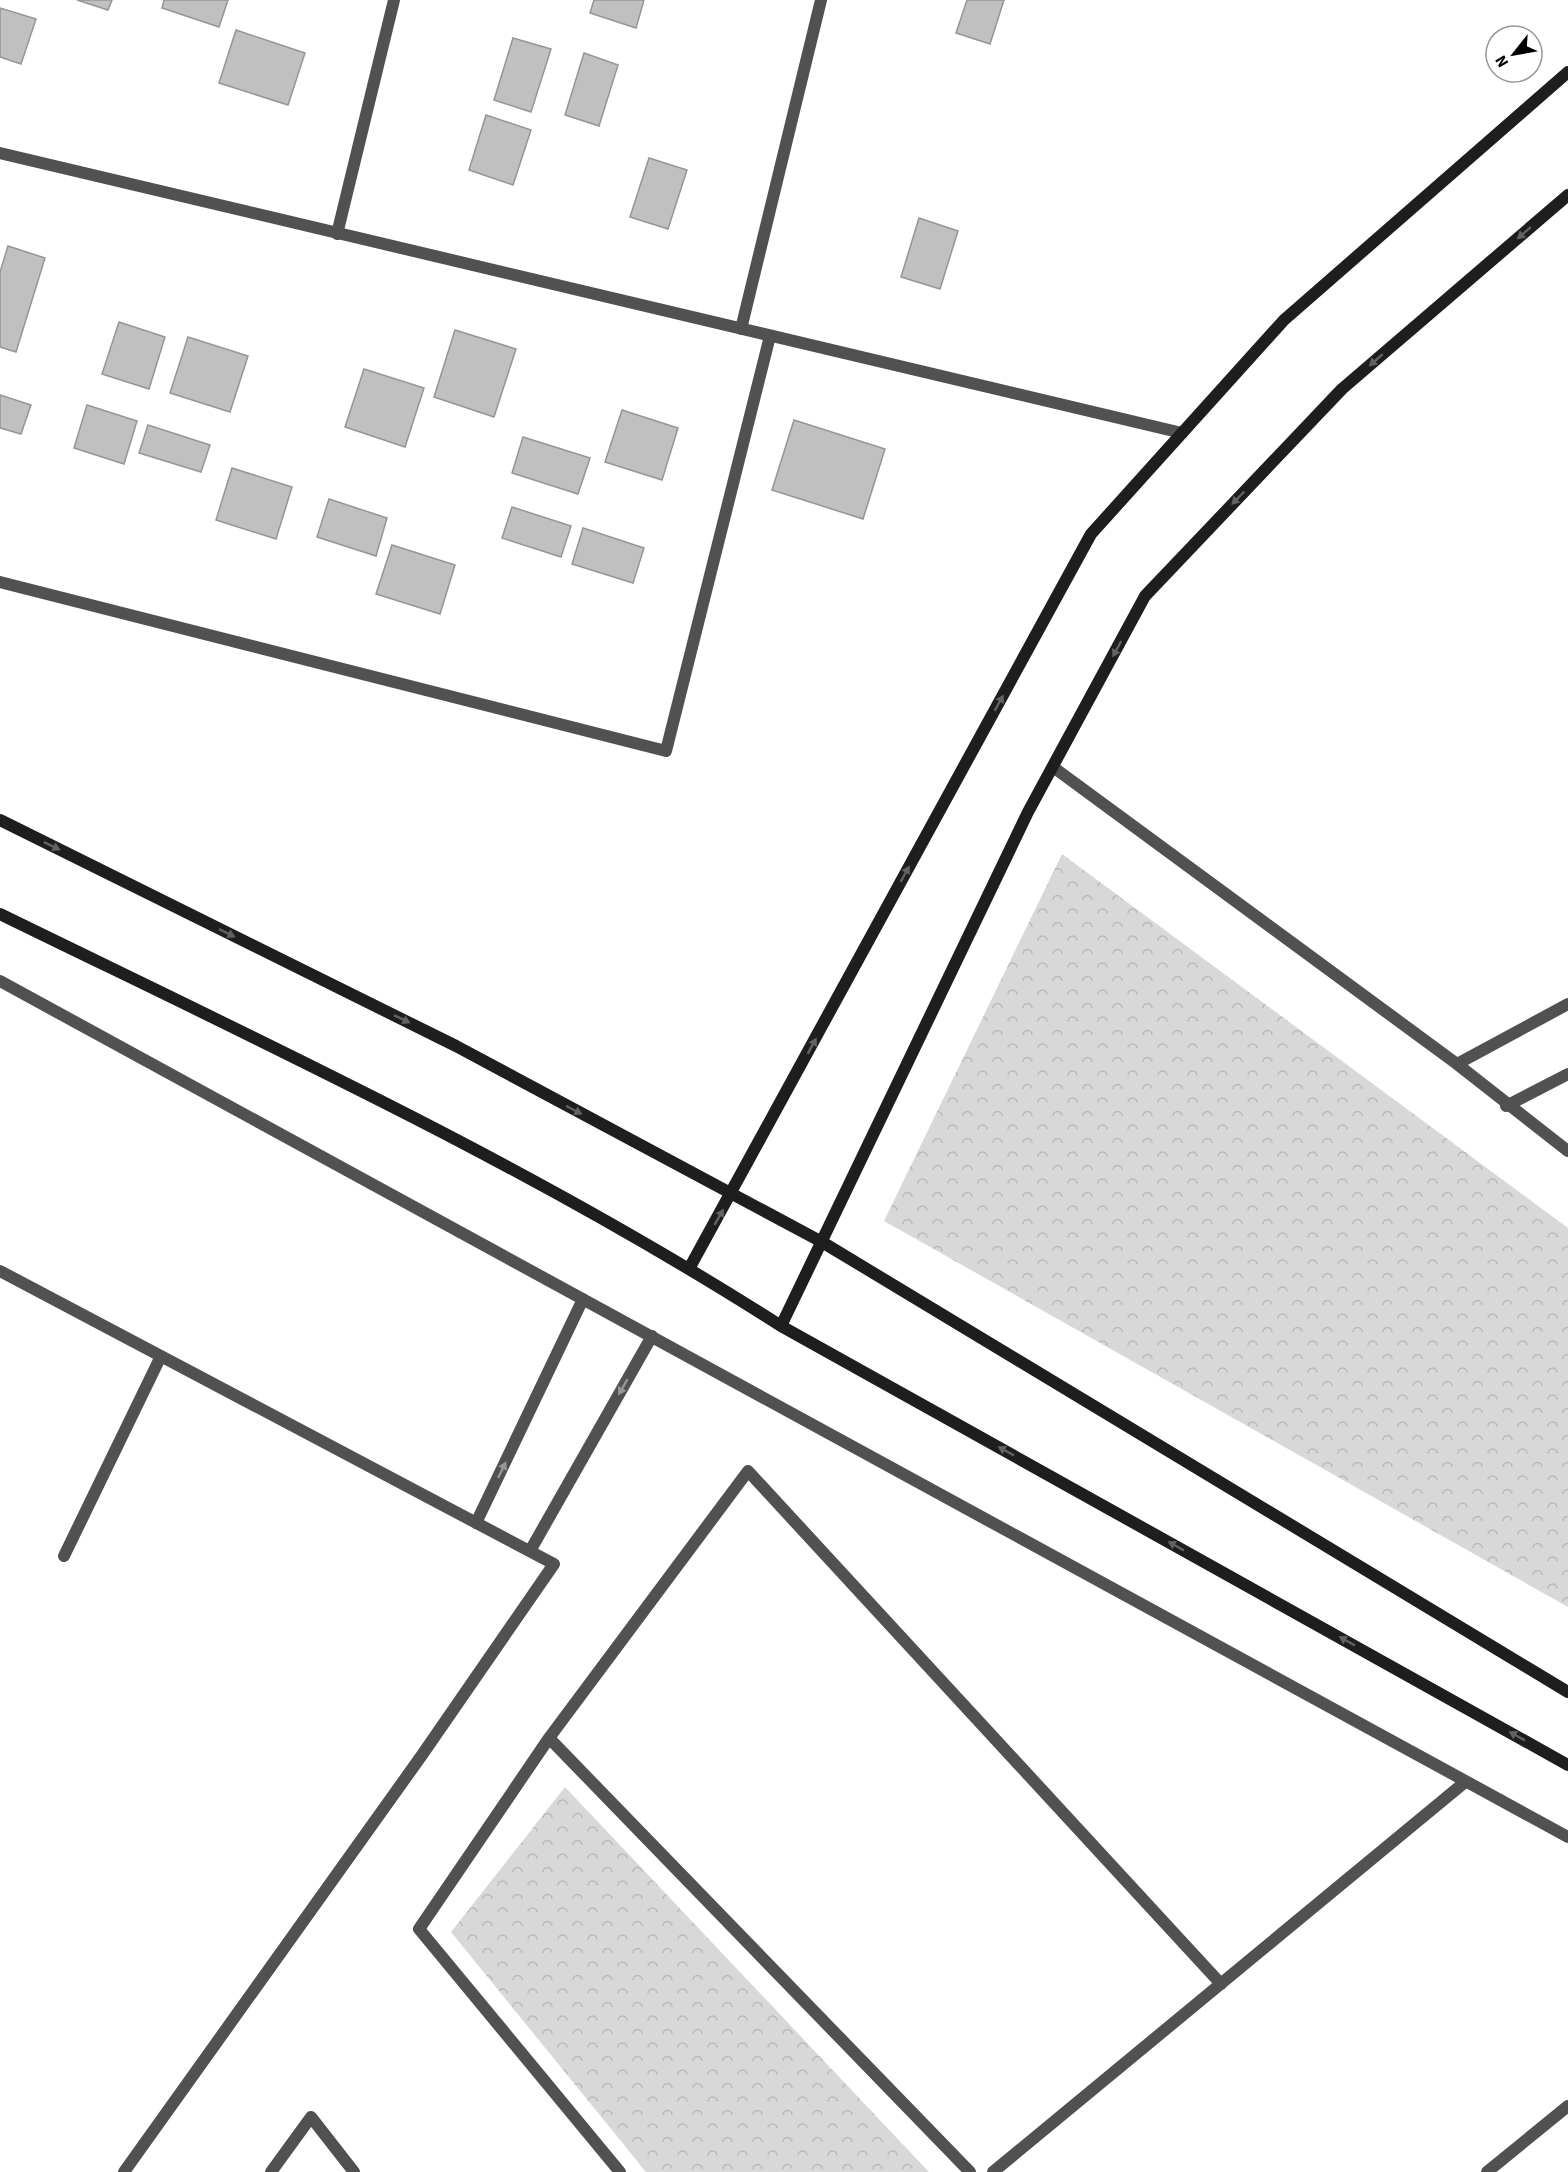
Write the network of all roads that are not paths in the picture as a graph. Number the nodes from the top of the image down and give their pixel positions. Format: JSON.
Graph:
{"nodes":[{"id":1,"x":394,"y":0,"type":"edge"},
{"id":2,"x":821,"y":0,"type":"edge"},
{"id":3,"x":1568,"y":72,"type":"edge"},
{"id":4,"x":0,"y":153,"type":"edge"},
{"id":5,"x":1568,"y":195,"type":"edge"},
{"id":6,"x":337,"y":234,"type":"junction"},
{"id":7,"x":741,"y":329,"type":"junction"},
{"id":8,"x":771,"y":336,"type":"junction"},
{"id":9,"x":1182,"y":433,"type":"junction"},
{"id":10,"x":0,"y":582,"type":"edge"},
{"id":11,"x":1053,"y":767,"type":"junction"},
{"id":12,"x":0,"y":820,"type":"edge"},
{"id":13,"x":0,"y":914,"type":"edge"},
{"id":14,"x":0,"y":981,"type":"edge"},
{"id":15,"x":1568,"y":1004,"type":"edge"},
{"id":16,"x":1457,"y":1064,"type":"junction"},
{"id":17,"x":1568,"y":1074,"type":"edge"},
{"id":18,"x":1506,"y":1106,"type":"junction"},
{"id":19,"x":1568,"y":1151,"type":"edge"},
{"id":20,"x":731,"y":1195,"type":"junction"},
{"id":21,"x":822,"y":1242,"type":"junction"},
{"id":22,"x":690,"y":1268,"type":"junction"},
{"id":23,"x":0,"y":1271,"type":"edge"},
{"id":24,"x":583,"y":1299,"type":"junction"},
{"id":25,"x":781,"y":1326,"type":"junction"},
{"id":26,"x":652,"y":1336,"type":"junction"},
{"id":27,"x":161,"y":1356,"type":"junction"},
{"id":28,"x":476,"y":1523,"type":"junction"},
{"id":29,"x":530,"y":1551,"type":"junction"},
{"id":30,"x":64,"y":1556,"type":"dead end"},
{"id":31,"x":1568,"y":1692,"type":"edge"},
{"id":32,"x":549,"y":1738,"type":"junction"},
{"id":33,"x":1568,"y":1765,"type":"edge"},
{"id":34,"x":1465,"y":1782,"type":"junction"},
{"id":35,"x":1568,"y":1837,"type":"edge"},
{"id":36,"x":1221,"y":1984,"type":"junction"},
{"id":37,"x":1568,"y":2106,"type":"edge"},
{"id":38,"x":124,"y":2172,"type":"edge"},
{"id":39,"x":271,"y":2172,"type":"edge"},
{"id":40,"x":354,"y":2172,"type":"edge"},
{"id":41,"x":620,"y":2172,"type":"edge"},
{"id":42,"x":970,"y":2172,"type":"edge"},
{"id":43,"x":993,"y":2172,"type":"edge"},
{"id":44,"x":1487,"y":2172,"type":"edge"}],
"edges":[{"from":1,"to":6,"type":"street"},
{"from":2,"to":7,"type":"street"},
{"from":3,"to":9,"type":"street"},
{"from":4,"to":6,"type":"street"},
{"from":5,"to":11,"type":"street","one_way":true},
{"from":6,"to":7,"type":"street"},
{"from":7,"to":8,"type":"street"},
{"from":8,"to":9,"type":"street"},
{"from":8,"to":10,"type":"street"},
{"from":20,"to":9,"type":"street","one_way":true},
{"from":11,"to":16,"type":"street"},
{"from":11,"to":21,"type":"street"},
{"from":12,"to":20,"type":"street","one_way":true},
{"from":13,"to":22,"type":"street"},
{"from":14,"to":24,"type":"street"},
{"from":15,"to":16,"type":"street"},
{"from":16,"to":18,"type":"street"},
{"from":17,"to":18,"type":"street"},
{"from":18,"to":19,"type":"street"},
{"from":20,"to":21,"type":"street"},
{"from":22,"to":20,"type":"street","one_way":true},
{"from":21,"to":25,"type":"street"},
{"from":21,"to":31,"type":"street"},
{"from":22,"to":25,"type":"street"},
{"from":23,"to":27,"type":"street"},
{"from":24,"to":26,"type":"street"},
{"from":28,"to":24,"type":"street","one_way":true},
{"from":33,"to":25,"type":"street","one_way":true},
{"from":26,"to":29,"type":"street","one_way":true},
{"from":26,"to":34,"type":"street"},
{"from":27,"to":28,"type":"street"},
{"from":27,"to":30,"type":"street"},
{"from":28,"to":29,"type":"street"},
{"from":29,"to":38,"type":"street"},
{"from":32,"to":36,"type":"street"},
{"from":32,"to":41,"type":"street"},
{"from":32,"to":42,"type":"street"},
{"from":34,"to":35,"type":"street"},
{"from":34,"to":36,"type":"street"},
{"from":36,"to":43,"type":"street"},
{"from":37,"to":44,"type":"street"},
{"from":39,"to":40,"type":"street"}]}
